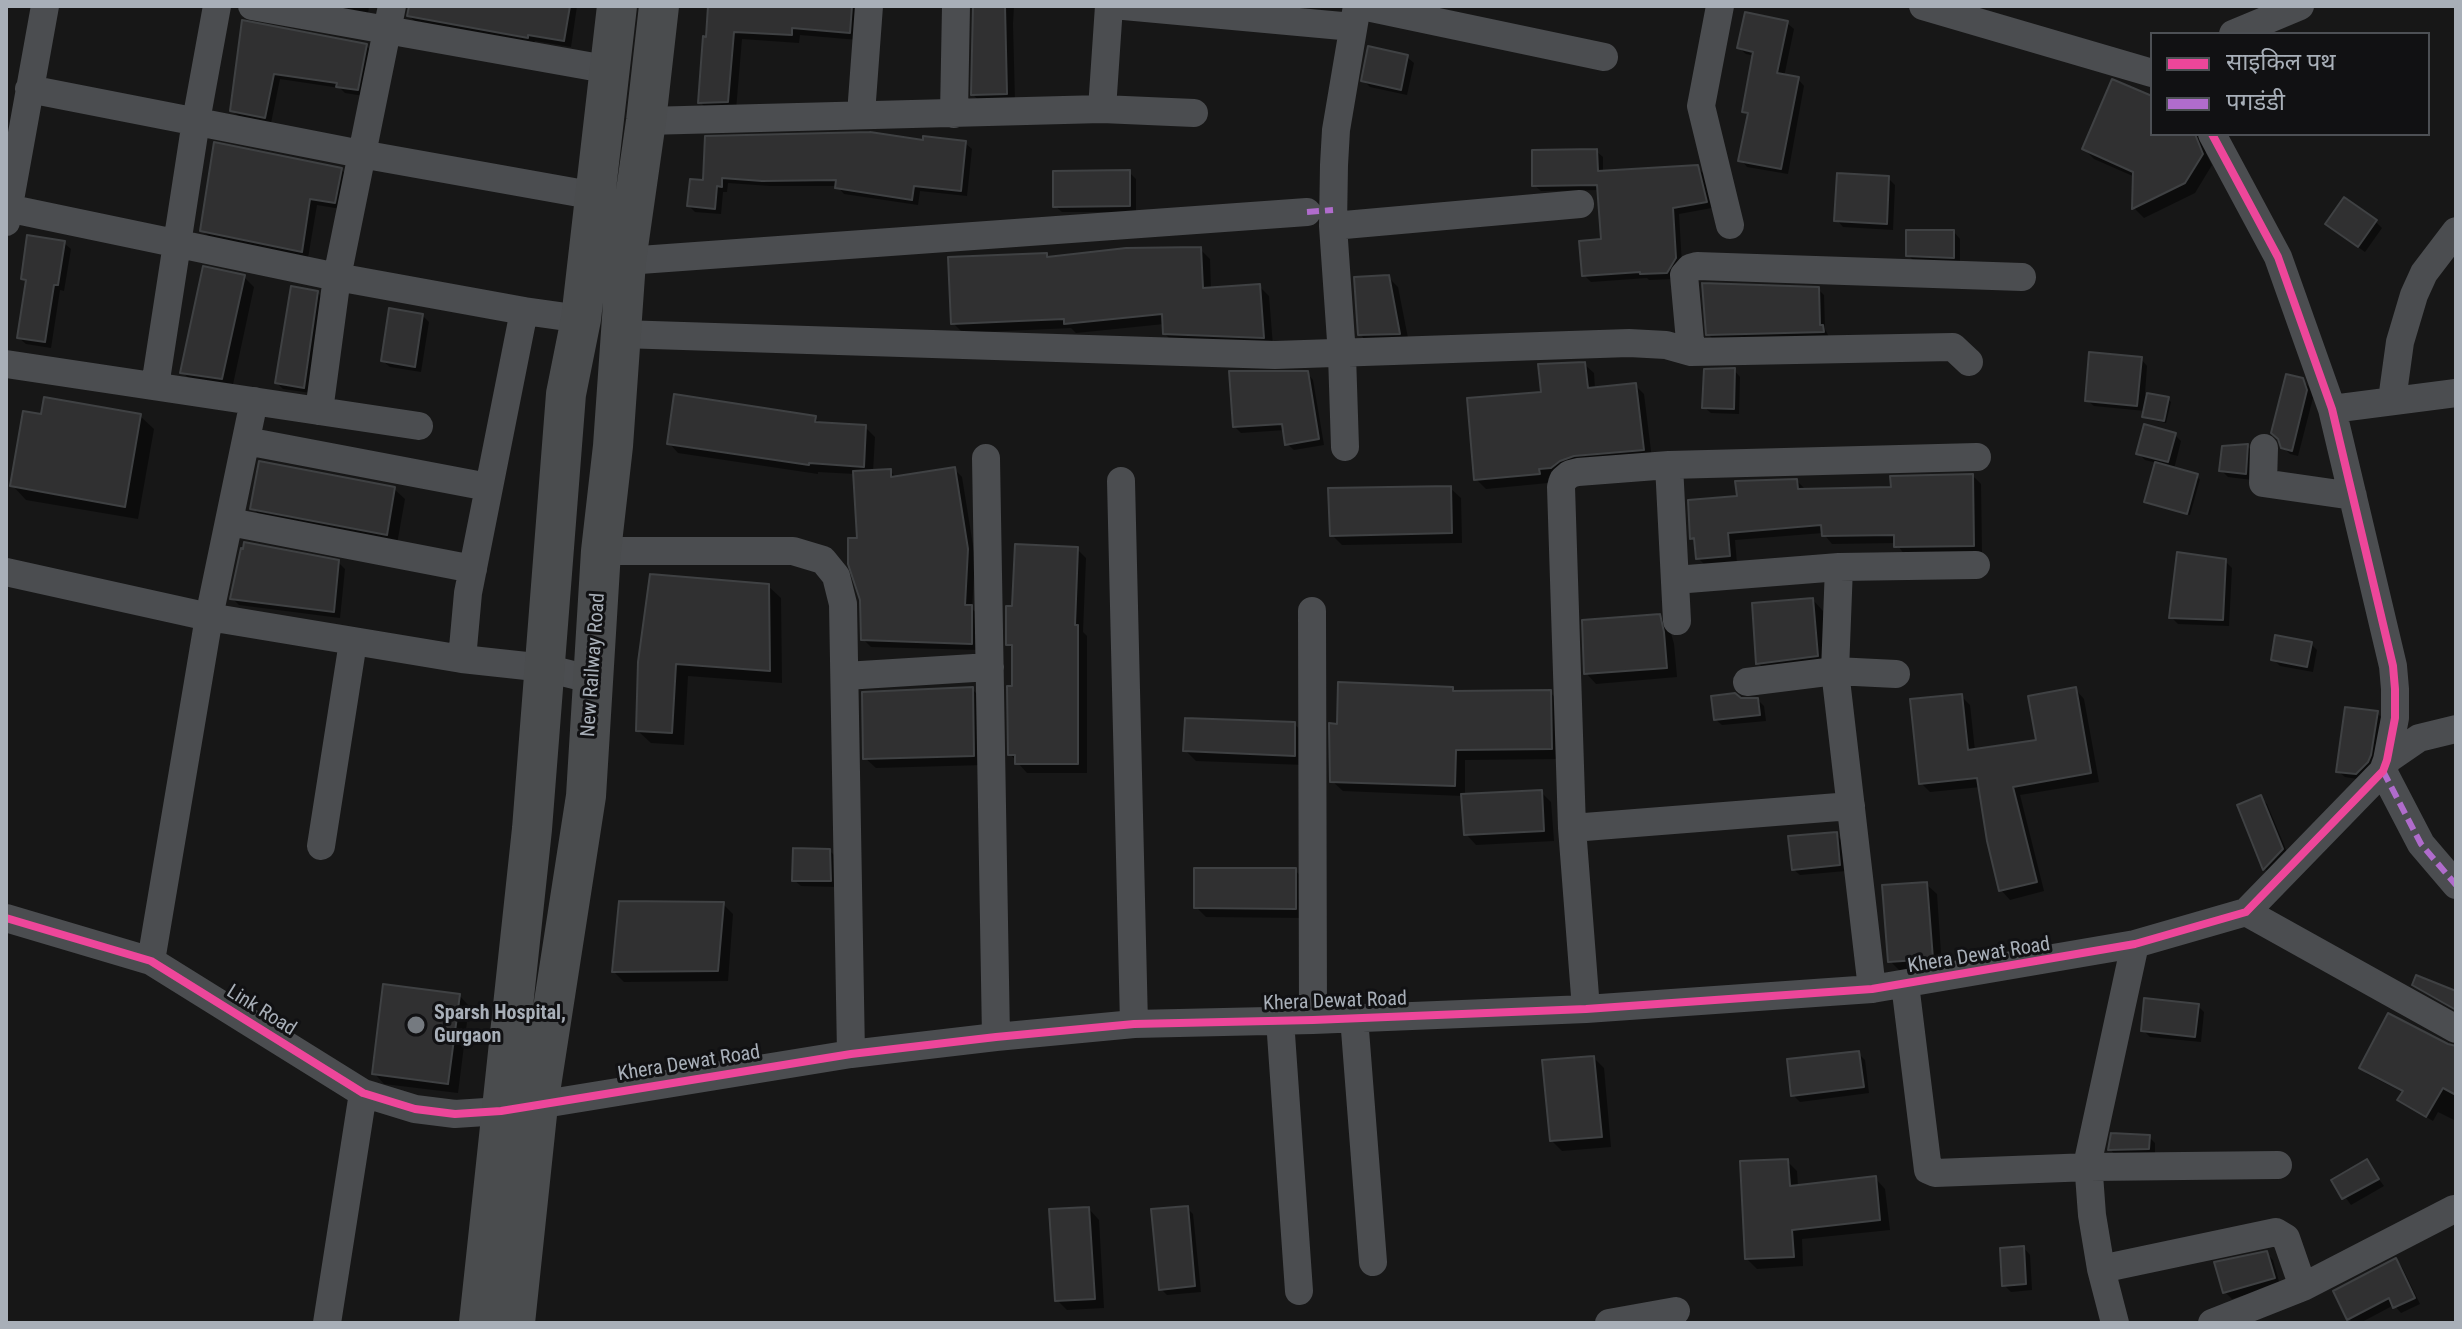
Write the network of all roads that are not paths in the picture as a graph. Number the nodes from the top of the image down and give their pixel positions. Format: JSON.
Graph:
{"nodes":[{"id":1,"x":45,"y":6,"type":"edge"},
{"id":2,"x":217,"y":6,"type":"edge"},
{"id":3,"x":252,"y":6,"type":"edge"},
{"id":4,"x":617,"y":6,"type":"edge"},
{"id":5,"x":659,"y":6,"type":"edge"},
{"id":6,"x":869,"y":6,"type":"edge"},
{"id":7,"x":956,"y":6,"type":"edge"},
{"id":8,"x":1109,"y":6,"type":"edge"},
{"id":9,"x":1124,"y":6,"type":"edge"},
{"id":10,"x":1720,"y":6,"type":"edge"},
{"id":11,"x":1923,"y":6,"type":"edge"},
{"id":12,"x":2300,"y":6,"type":"edge"},
{"id":13,"x":1357,"y":13,"type":"edge"},
{"id":14,"x":389,"y":18,"type":"edge"},
{"id":15,"x":2243,"y":22,"type":"edge"},
{"id":16,"x":1604,"y":57,"type":"dead end"},
{"id":17,"x":611,"y":70,"type":"junction"},
{"id":18,"x":2150,"y":72,"type":"edge"},
{"id":19,"x":29,"y":89,"type":"junction"},
{"id":20,"x":1102,"y":109,"type":"junction"},
{"id":21,"x":1194,"y":113,"type":"dead end"},
{"id":22,"x":861,"y":114,"type":"junction"},
{"id":23,"x":954,"y":114,"type":"junction"},
{"id":24,"x":196,"y":121,"type":"junction"},
{"id":25,"x":646,"y":121,"type":"junction"},
{"id":26,"x":2213,"y":136,"type":"edge"},
{"id":27,"x":361,"y":154,"type":"junction"},
{"id":28,"x":596,"y":196,"type":"junction"},
{"id":29,"x":1580,"y":204,"type":"dead end"},
{"id":30,"x":1307,"y":212,"type":"dead end"},
{"id":31,"x":7,"y":215,"type":"edge"},
{"id":32,"x":1730,"y":225,"type":"dead end"},
{"id":33,"x":1333,"y":226,"type":"junction"},
{"id":34,"x":2456,"y":231,"type":"edge"},
{"id":35,"x":177,"y":244,"type":"junction"},
{"id":36,"x":626,"y":261,"type":"junction"},
{"id":37,"x":337,"y":277,"type":"junction"},
{"id":38,"x":2022,"y":277,"type":"dead end"},
{"id":39,"x":524,"y":311,"type":"junction"},
{"id":40,"x":581,"y":319,"type":"junction"},
{"id":41,"x":621,"y":334,"type":"junction"},
{"id":42,"x":1691,"y":352,"type":"junction"},
{"id":43,"x":1342,"y":355,"type":"junction"},
{"id":44,"x":1969,"y":362,"type":"dead end"},
{"id":45,"x":6,"y":364,"type":"edge"},
{"id":46,"x":155,"y":386,"type":"junction"},
{"id":47,"x":2456,"y":393,"type":"edge"},
{"id":48,"x":2392,"y":400,"type":"junction"},
{"id":49,"x":254,"y":401,"type":"junction"},
{"id":50,"x":2332,"y":409,"type":"junction"},
{"id":51,"x":319,"y":411,"type":"junction"},
{"id":52,"x":419,"y":426,"type":"dead end"},
{"id":53,"x":246,"y":441,"type":"junction"},
{"id":54,"x":1345,"y":447,"type":"dead end"},
{"id":55,"x":2264,"y":448,"type":"dead end"},
{"id":56,"x":1977,"y":457,"type":"dead end"},
{"id":57,"x":986,"y":458,"type":"dead end"},
{"id":58,"x":1669,"y":465,"type":"junction"},
{"id":59,"x":1121,"y":481,"type":"dead end"},
{"id":60,"x":488,"y":487,"type":"junction"},
{"id":61,"x":2353,"y":496,"type":"junction"},
{"id":62,"x":230,"y":522,"type":"junction"},
{"id":63,"x":601,"y":551,"type":"junction"},
{"id":64,"x":1976,"y":565,"type":"dead end"},
{"id":65,"x":1839,"y":567,"type":"junction"},
{"id":66,"x":473,"y":569,"type":"junction"},
{"id":67,"x":6,"y":572,"type":"edge"},
{"id":68,"x":1675,"y":580,"type":"junction"},
{"id":69,"x":1312,"y":611,"type":"dead end"},
{"id":70,"x":209,"y":617,"type":"junction"},
{"id":71,"x":1677,"y":621,"type":"dead end"},
{"id":72,"x":353,"y":642,"type":"junction"},
{"id":73,"x":462,"y":659,"type":"junction"},
{"id":74,"x":990,"y":667,"type":"junction"},
{"id":75,"x":545,"y":668,"type":"junction"},
{"id":76,"x":1835,"y":671,"type":"junction"},
{"id":77,"x":1896,"y":674,"type":"dead end"},
{"id":78,"x":845,"y":676,"type":"junction"},
{"id":79,"x":594,"y":680,"type":"junction"},
{"id":80,"x":1747,"y":682,"type":"dead end"},
{"id":81,"x":2456,"y":729,"type":"edge"},
{"id":82,"x":2385,"y":766,"type":"junction"},
{"id":83,"x":1851,"y":806,"type":"junction"},
{"id":84,"x":1572,"y":828,"type":"junction"},
{"id":85,"x":321,"y":846,"type":"dead end"},
{"id":86,"x":2456,"y":885,"type":"edge"},
{"id":87,"x":2246,"y":912,"type":"junction"},
{"id":88,"x":6,"y":918,"type":"edge"},
{"id":89,"x":2135,"y":944,"type":"junction"},
{"id":90,"x":151,"y":961,"type":"junction"},
{"id":91,"x":1905,"y":984,"type":"junction"},
{"id":92,"x":1872,"y":989,"type":"junction"},
{"id":93,"x":1586,"y":1009,"type":"junction"},
{"id":94,"x":1354,"y":1017,"type":"junction"},
{"id":95,"x":1280,"y":1020,"type":"junction"},
{"id":96,"x":1313,"y":1020,"type":"junction"},
{"id":97,"x":1134,"y":1024,"type":"junction"},
{"id":98,"x":2456,"y":1029,"type":"edge"},
{"id":99,"x":996,"y":1037,"type":"junction"},
{"id":100,"x":851,"y":1054,"type":"junction"},
{"id":101,"x":363,"y":1093,"type":"junction"},
{"id":102,"x":519,"y":1108,"type":"junction"},
{"id":103,"x":2278,"y":1165,"type":"dead end"},
{"id":104,"x":2090,"y":1167,"type":"junction"},
{"id":105,"x":2454,"y":1209,"type":"dead end"},
{"id":106,"x":1373,"y":1262,"type":"dead end"},
{"id":107,"x":2101,"y":1269,"type":"junction"},
{"id":108,"x":2303,"y":1287,"type":"junction"},
{"id":109,"x":1299,"y":1291,"type":"dead end"},
{"id":110,"x":1676,"y":1311,"type":"dead end"},
{"id":111,"x":327,"y":1323,"type":"edge"},
{"id":112,"x":479,"y":1323,"type":"edge"},
{"id":113,"x":515,"y":1323,"type":"edge"},
{"id":114,"x":1609,"y":1323,"type":"edge"},
{"id":115,"x":2115,"y":1323,"type":"edge"},
{"id":116,"x":2212,"y":1323,"type":"edge"}],
"edges":[{"from":1,"to":19,"type":"street"},
{"from":2,"to":24,"type":"street"},
{"from":3,"to":14,"type":"street"},
{"from":4,"to":17,"type":"main road","name":"New Railway Road"},
{"from":5,"to":25,"type":"main road","name":"New Railway Road"},
{"from":6,"to":22,"type":"street"},
{"from":7,"to":23,"type":"street"},
{"from":8,"to":20,"type":"street"},
{"from":9,"to":13,"type":"street"},
{"from":10,"to":32,"type":"street"},
{"from":11,"to":18,"type":"street"},
{"from":12,"to":15,"type":"street"},
{"from":13,"to":16,"type":"street"},
{"from":13,"to":33,"type":"street"},
{"from":14,"to":17,"type":"street"},
{"from":14,"to":27,"type":"street"},
{"from":17,"to":28,"type":"main road","name":"New Railway Road"},
{"from":19,"to":24,"type":"street"},
{"from":19,"to":31,"type":"street"},
{"from":20,"to":21,"type":"street"},
{"from":20,"to":23,"type":"street"},
{"from":22,"to":23,"type":"street"},
{"from":22,"to":25,"type":"street"},
{"from":24,"to":27,"type":"street"},
{"from":24,"to":35,"type":"street"},
{"from":25,"to":36,"type":"main road","name":"New Railway Road"},
{"from":26,"to":50,"type":"street"},
{"from":27,"to":28,"type":"street"},
{"from":27,"to":37,"type":"street"},
{"from":28,"to":40,"type":"main road","name":"New Railway Road"},
{"from":29,"to":33,"type":"street"},
{"from":30,"to":36,"type":"street"},
{"from":31,"to":35,"type":"street"},
{"from":33,"to":43,"type":"street"},
{"from":34,"to":48,"type":"street"},
{"from":35,"to":37,"type":"street"},
{"from":35,"to":46,"type":"street"},
{"from":36,"to":41,"type":"main road","name":"New Railway Road"},
{"from":37,"to":39,"type":"street"},
{"from":37,"to":51,"type":"street"},
{"from":38,"to":42,"type":"street"},
{"from":39,"to":40,"type":"street"},
{"from":39,"to":60,"type":"street"},
{"from":40,"to":75,"type":"main road","name":"New Railway Road"},
{"from":41,"to":43,"type":"street"},
{"from":41,"to":63,"type":"main road","name":"New Railway Road"},
{"from":42,"to":43,"type":"street"},
{"from":42,"to":44,"type":"street"},
{"from":43,"to":54,"type":"street"},
{"from":45,"to":46,"type":"street"},
{"from":46,"to":49,"type":"street"},
{"from":47,"to":48,"type":"street"},
{"from":48,"to":50,"type":"street"},
{"from":49,"to":51,"type":"street"},
{"from":49,"to":53,"type":"street"},
{"from":50,"to":61,"type":"street"},
{"from":51,"to":52,"type":"street"},
{"from":53,"to":60,"type":"street"},
{"from":53,"to":62,"type":"street"},
{"from":55,"to":61,"type":"street"},
{"from":56,"to":58,"type":"street"},
{"from":57,"to":74,"type":"street"},
{"from":58,"to":68,"type":"street"},
{"from":58,"to":84,"type":"street"},
{"from":59,"to":97,"type":"street"},
{"from":60,"to":66,"type":"street"},
{"from":61,"to":82,"type":"street"},
{"from":62,"to":66,"type":"street"},
{"from":62,"to":70,"type":"street"},
{"from":63,"to":78,"type":"street"},
{"from":63,"to":79,"type":"main road","name":"New Railway Road"},
{"from":64,"to":65,"type":"street"},
{"from":65,"to":68,"type":"street"},
{"from":65,"to":76,"type":"street"},
{"from":66,"to":73,"type":"street"},
{"from":67,"to":70,"type":"street"},
{"from":68,"to":71,"type":"street"},
{"from":69,"to":96,"type":"street"},
{"from":70,"to":72,"type":"street"},
{"from":70,"to":90,"type":"street"},
{"from":72,"to":73,"type":"street"},
{"from":72,"to":85,"type":"street"},
{"from":73,"to":75,"type":"street"},
{"from":74,"to":78,"type":"street"},
{"from":74,"to":99,"type":"street"},
{"from":75,"to":79,"type":"street"},
{"from":75,"to":102,"type":"main road","name":"New Railway Road"},
{"from":76,"to":77,"type":"street"},
{"from":76,"to":80,"type":"street"},
{"from":76,"to":83,"type":"street"},
{"from":78,"to":100,"type":"street"},
{"from":79,"to":102,"type":"main road","name":"New Railway Road"},
{"from":81,"to":82,"type":"street"},
{"from":82,"to":86,"type":"street"},
{"from":82,"to":87,"type":"street"},
{"from":83,"to":84,"type":"street"},
{"from":83,"to":92,"type":"street"},
{"from":84,"to":93,"type":"street"},
{"from":87,"to":89,"type":"street","name":"Khera Dewat Road"},
{"from":87,"to":98,"type":"street"},
{"from":88,"to":90,"type":"street","name":"Link Road"},
{"from":89,"to":91,"type":"street","name":"Khera Dewat Road"},
{"from":89,"to":104,"type":"street"},
{"from":90,"to":101,"type":"street","name":"Link Road"},
{"from":91,"to":92,"type":"street","name":"Khera Dewat Road"},
{"from":91,"to":104,"type":"street"},
{"from":92,"to":93,"type":"street","name":"Khera Dewat Road"},
{"from":93,"to":94,"type":"street","name":"Khera Dewat Road"},
{"from":94,"to":96,"type":"street","name":"Khera Dewat Road"},
{"from":94,"to":106,"type":"street"},
{"from":95,"to":96,"type":"street","name":"Khera Dewat Road"},
{"from":95,"to":97,"type":"street","name":"Khera Dewat Road"},
{"from":95,"to":109,"type":"street"},
{"from":97,"to":99,"type":"street","name":"Khera Dewat Road"},
{"from":99,"to":100,"type":"street","name":"Khera Dewat Road"},
{"from":100,"to":102,"type":"street","name":"Khera Dewat Road"},
{"from":101,"to":102,"type":"street","name":"Link Road"},
{"from":101,"to":111,"type":"street"},
{"from":102,"to":112,"type":"main road","name":"New Railway Road"},
{"from":102,"to":113,"type":"main road","name":"New Railway Road"},
{"from":103,"to":104,"type":"street"},
{"from":104,"to":107,"type":"street"},
{"from":105,"to":108,"type":"street"},
{"from":107,"to":108,"type":"street"},
{"from":107,"to":115,"type":"street"},
{"from":108,"to":116,"type":"street"},
{"from":110,"to":114,"type":"street"}]}
